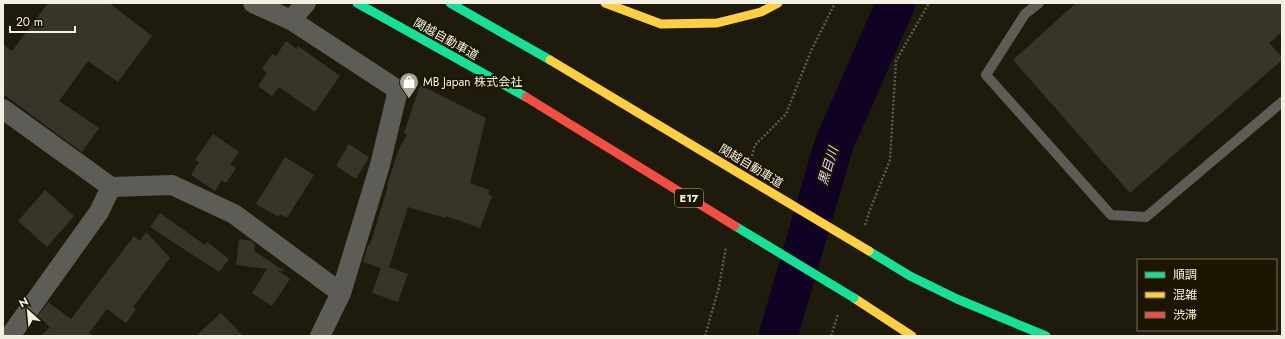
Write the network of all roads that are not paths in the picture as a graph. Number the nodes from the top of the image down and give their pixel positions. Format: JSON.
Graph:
{"nodes":[{"id":1,"x":253,"y":3,"type":"edge"},
{"id":2,"x":306,"y":3,"type":"edge"},
{"id":3,"x":356,"y":3,"type":"edge"},
{"id":4,"x":450,"y":3,"type":"edge"},
{"id":5,"x":605,"y":3,"type":"edge"},
{"id":6,"x":778,"y":3,"type":"edge"},
{"id":7,"x":1039,"y":3,"type":"edge"},
{"id":8,"x":290,"y":20,"type":"junction"},
{"id":9,"x":1282,"y":102,"type":"edge"},
{"id":10,"x":3,"y":109,"type":"edge"},
{"id":11,"x":111,"y":187,"type":"junction"},
{"id":12,"x":341,"y":293,"type":"junction"},
{"id":13,"x":10,"y":336,"type":"edge"},
{"id":14,"x":320,"y":336,"type":"edge"},
{"id":15,"x":912,"y":336,"type":"edge"},
{"id":16,"x":1046,"y":336,"type":"edge"}],
"edges":[{"from":1,"to":8,"type":"street"},
{"from":2,"to":8,"type":"street"},
{"from":3,"to":15,"type":"main road","name":"関越自動車道","number":"E17","bridge":true},
{"from":4,"to":16,"type":"main road","name":"関越自動車道","bridge":true},
{"from":5,"to":6,"type":"main road"},
{"from":7,"to":9,"type":"lane"},
{"from":8,"to":12,"type":"street"},
{"from":10,"to":11,"type":"street"},
{"from":11,"to":12,"type":"street"},
{"from":11,"to":13,"type":"street"},
{"from":12,"to":14,"type":"street"}]}
